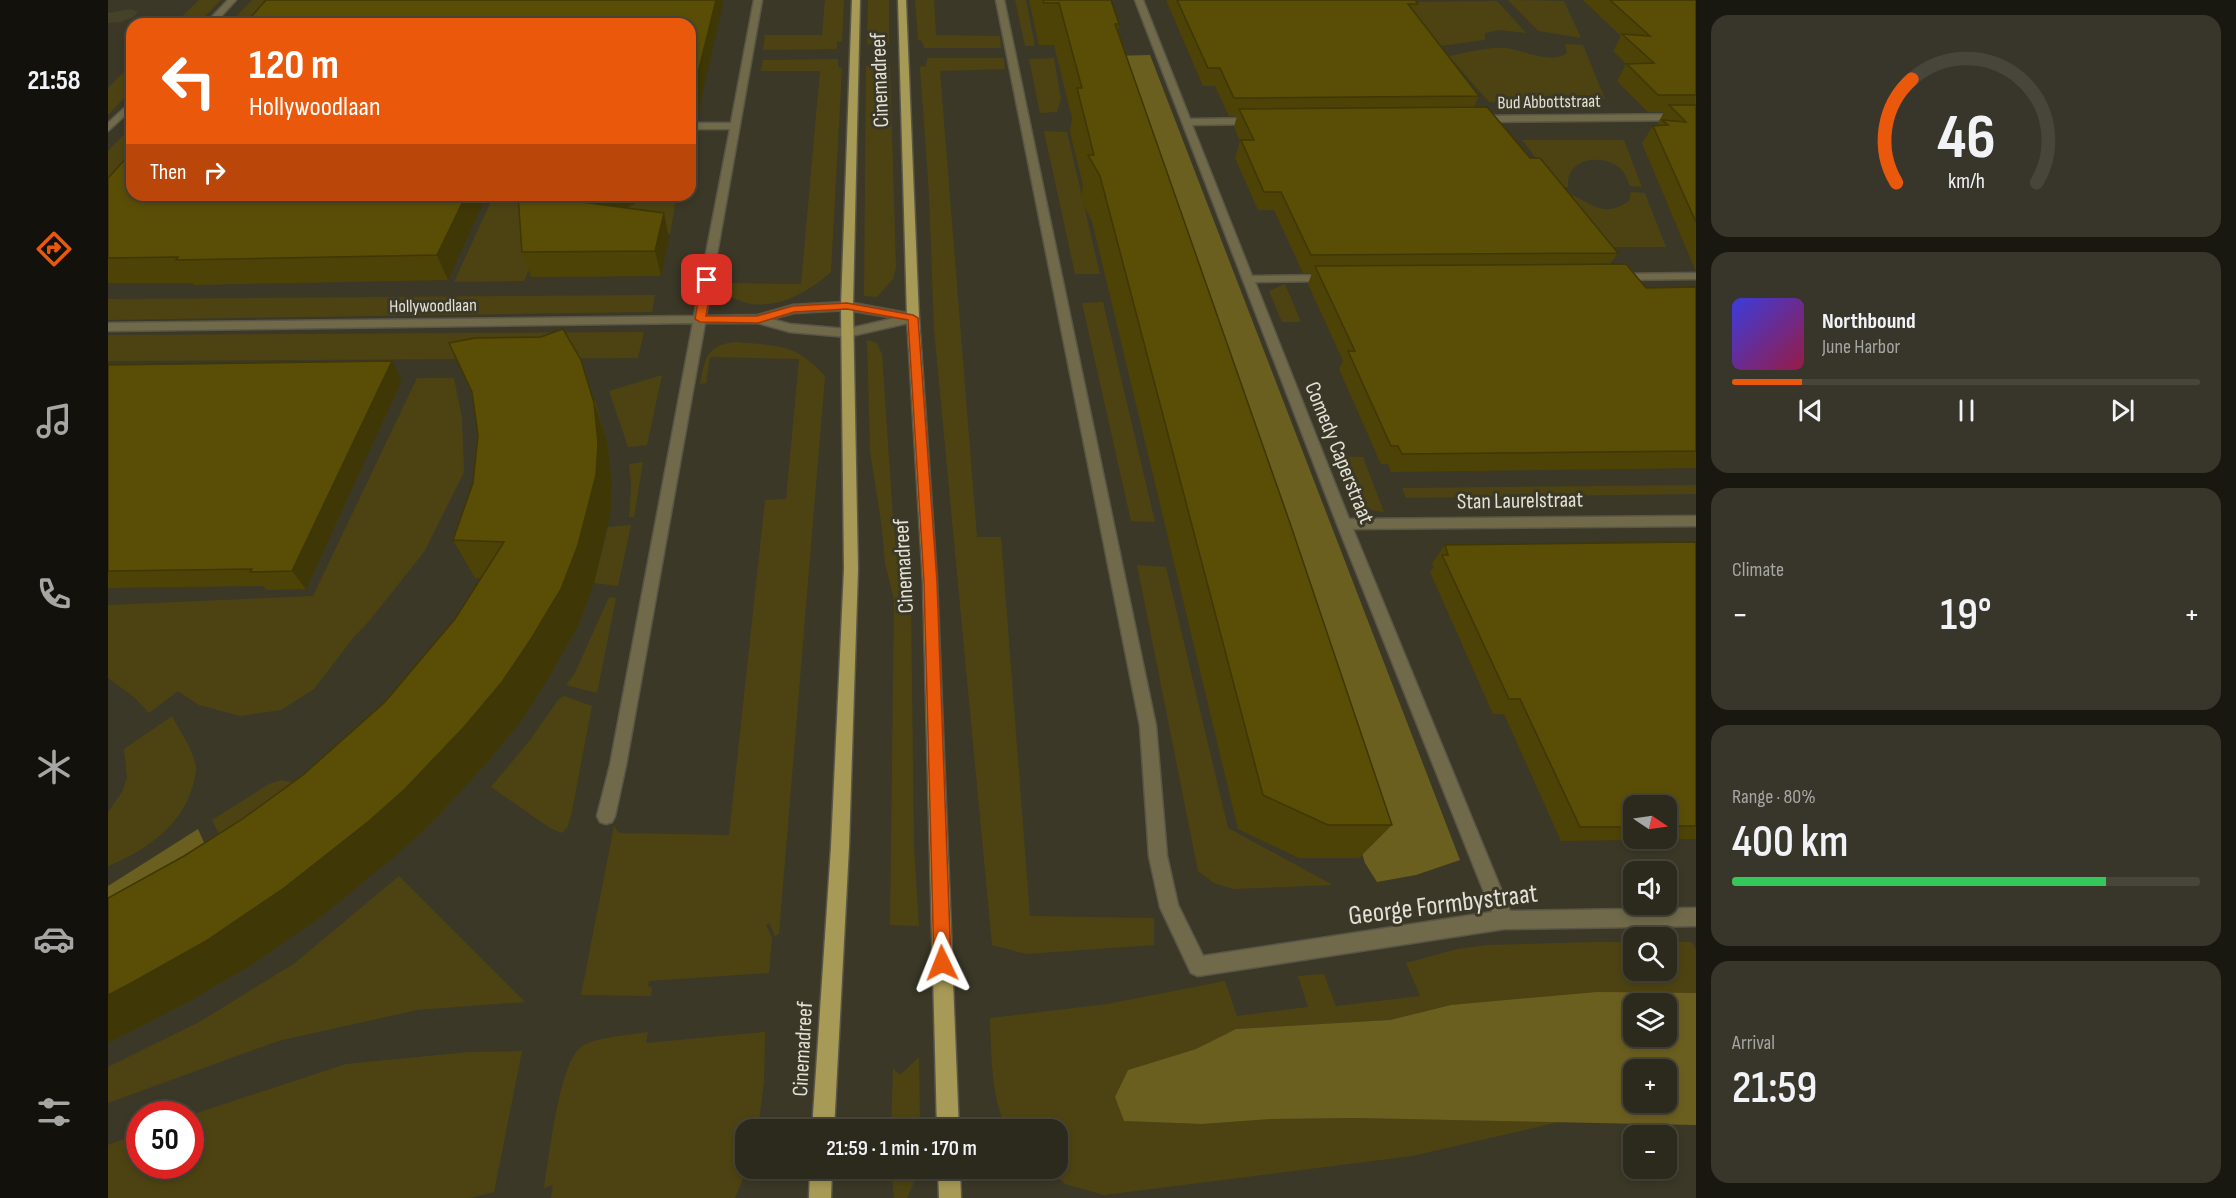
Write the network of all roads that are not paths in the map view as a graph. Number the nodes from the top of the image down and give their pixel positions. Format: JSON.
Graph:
{"nodes":[{"id":1,"x":232,"y":0,"type":"edge"},
{"id":2,"x":758,"y":0,"type":"edge"},
{"id":3,"x":856,"y":0,"type":"edge"},
{"id":4,"x":902,"y":0,"type":"edge"},
{"id":5,"x":1000,"y":0,"type":"edge"},
{"id":6,"x":1139,"y":0,"type":"edge"},
{"id":7,"x":215,"y":18,"type":"edge"},
{"id":8,"x":126,"y":110,"type":"edge"},
{"id":9,"x":1696,"y":117,"type":"edge"},
{"id":10,"x":1462,"y":119,"type":"edge"},
{"id":11,"x":1261,"y":121,"type":"edge"},
{"id":12,"x":1186,"y":122,"type":"junction"},
{"id":13,"x":696,"y":126,"type":"edge"},
{"id":14,"x":735,"y":126,"type":"junction"},
{"id":15,"x":108,"y":128,"type":"edge"},
{"id":16,"x":1696,"y":276,"type":"edge"},
{"id":17,"x":1609,"y":277,"type":"edge"},
{"id":18,"x":1348,"y":278,"type":"edge"},
{"id":19,"x":1247,"y":279,"type":"junction"},
{"id":20,"x":847,"y":306,"type":"junction"},
{"id":21,"x":913,"y":318,"type":"junction"},
{"id":22,"x":700,"y":319,"type":"junction"},
{"id":23,"x":758,"y":320,"type":"junction"},
{"id":24,"x":108,"y":327,"type":"edge"},
{"id":25,"x":847,"y":333,"type":"junction"},
{"id":26,"x":1696,"y":521,"type":"edge"},
{"id":27,"x":1344,"y":524,"type":"junction"},
{"id":28,"x":606,"y":816,"type":"dead end"},
{"id":29,"x":1696,"y":917,"type":"edge"},
{"id":30,"x":1504,"y":920,"type":"junction"},
{"id":31,"x":824,"y":1119,"type":"edge"},
{"id":32,"x":948,"y":1119,"type":"edge"},
{"id":33,"x":820,"y":1179,"type":"edge"},
{"id":34,"x":949,"y":1179,"type":"edge"},
{"id":35,"x":819,"y":1198,"type":"edge"},
{"id":36,"x":950,"y":1198,"type":"edge"}],
"edges":[{"from":1,"to":7,"type":"street"},
{"from":2,"to":14,"type":"street"},
{"from":3,"to":20,"type":"main road","name":"Cinemadreef"},
{"from":4,"to":21,"type":"main road","name":"Cinemadreef"},
{"from":5,"to":30,"type":"street","name":"George Formbystraat"},
{"from":6,"to":12,"type":"street","name":"Comedy Caperstraat"},
{"from":8,"to":15,"type":"street"},
{"from":9,"to":10,"type":"street","name":"Bud Abbottstraat"},
{"from":11,"to":12,"type":"street"},
{"from":12,"to":19,"type":"street","name":"Comedy Caperstraat"},
{"from":13,"to":14,"type":"street"},
{"from":14,"to":22,"type":"street"},
{"from":16,"to":17,"type":"street"},
{"from":18,"to":19,"type":"street"},
{"from":19,"to":27,"type":"street","name":"Comedy Caperstraat"},
{"from":20,"to":21,"type":"street","name":"Hollywoodlaan"},
{"from":20,"to":23,"type":"street","name":"Hollywoodlaan"},
{"from":20,"to":25,"type":"main road","name":"Cinemadreef"},
{"from":21,"to":25,"type":"street","name":"Hollywoodlaan"},
{"from":21,"to":32,"type":"main road","name":"Cinemadreef"},
{"from":22,"to":23,"type":"street","name":"Hollywoodlaan"},
{"from":22,"to":24,"type":"street","name":"Hollywoodlaan"},
{"from":22,"to":28,"type":"street"},
{"from":23,"to":25,"type":"street","name":"Hollywoodlaan"},
{"from":25,"to":31,"type":"main road","name":"Cinemadreef"},
{"from":26,"to":27,"type":"street","name":"Stan Laurelstraat"},
{"from":27,"to":30,"type":"street","name":"Comedy Caperstraat"},
{"from":29,"to":30,"type":"street","name":"George Formbystraat"},
{"from":33,"to":35,"type":"main road"},
{"from":34,"to":36,"type":"main road"}]}
